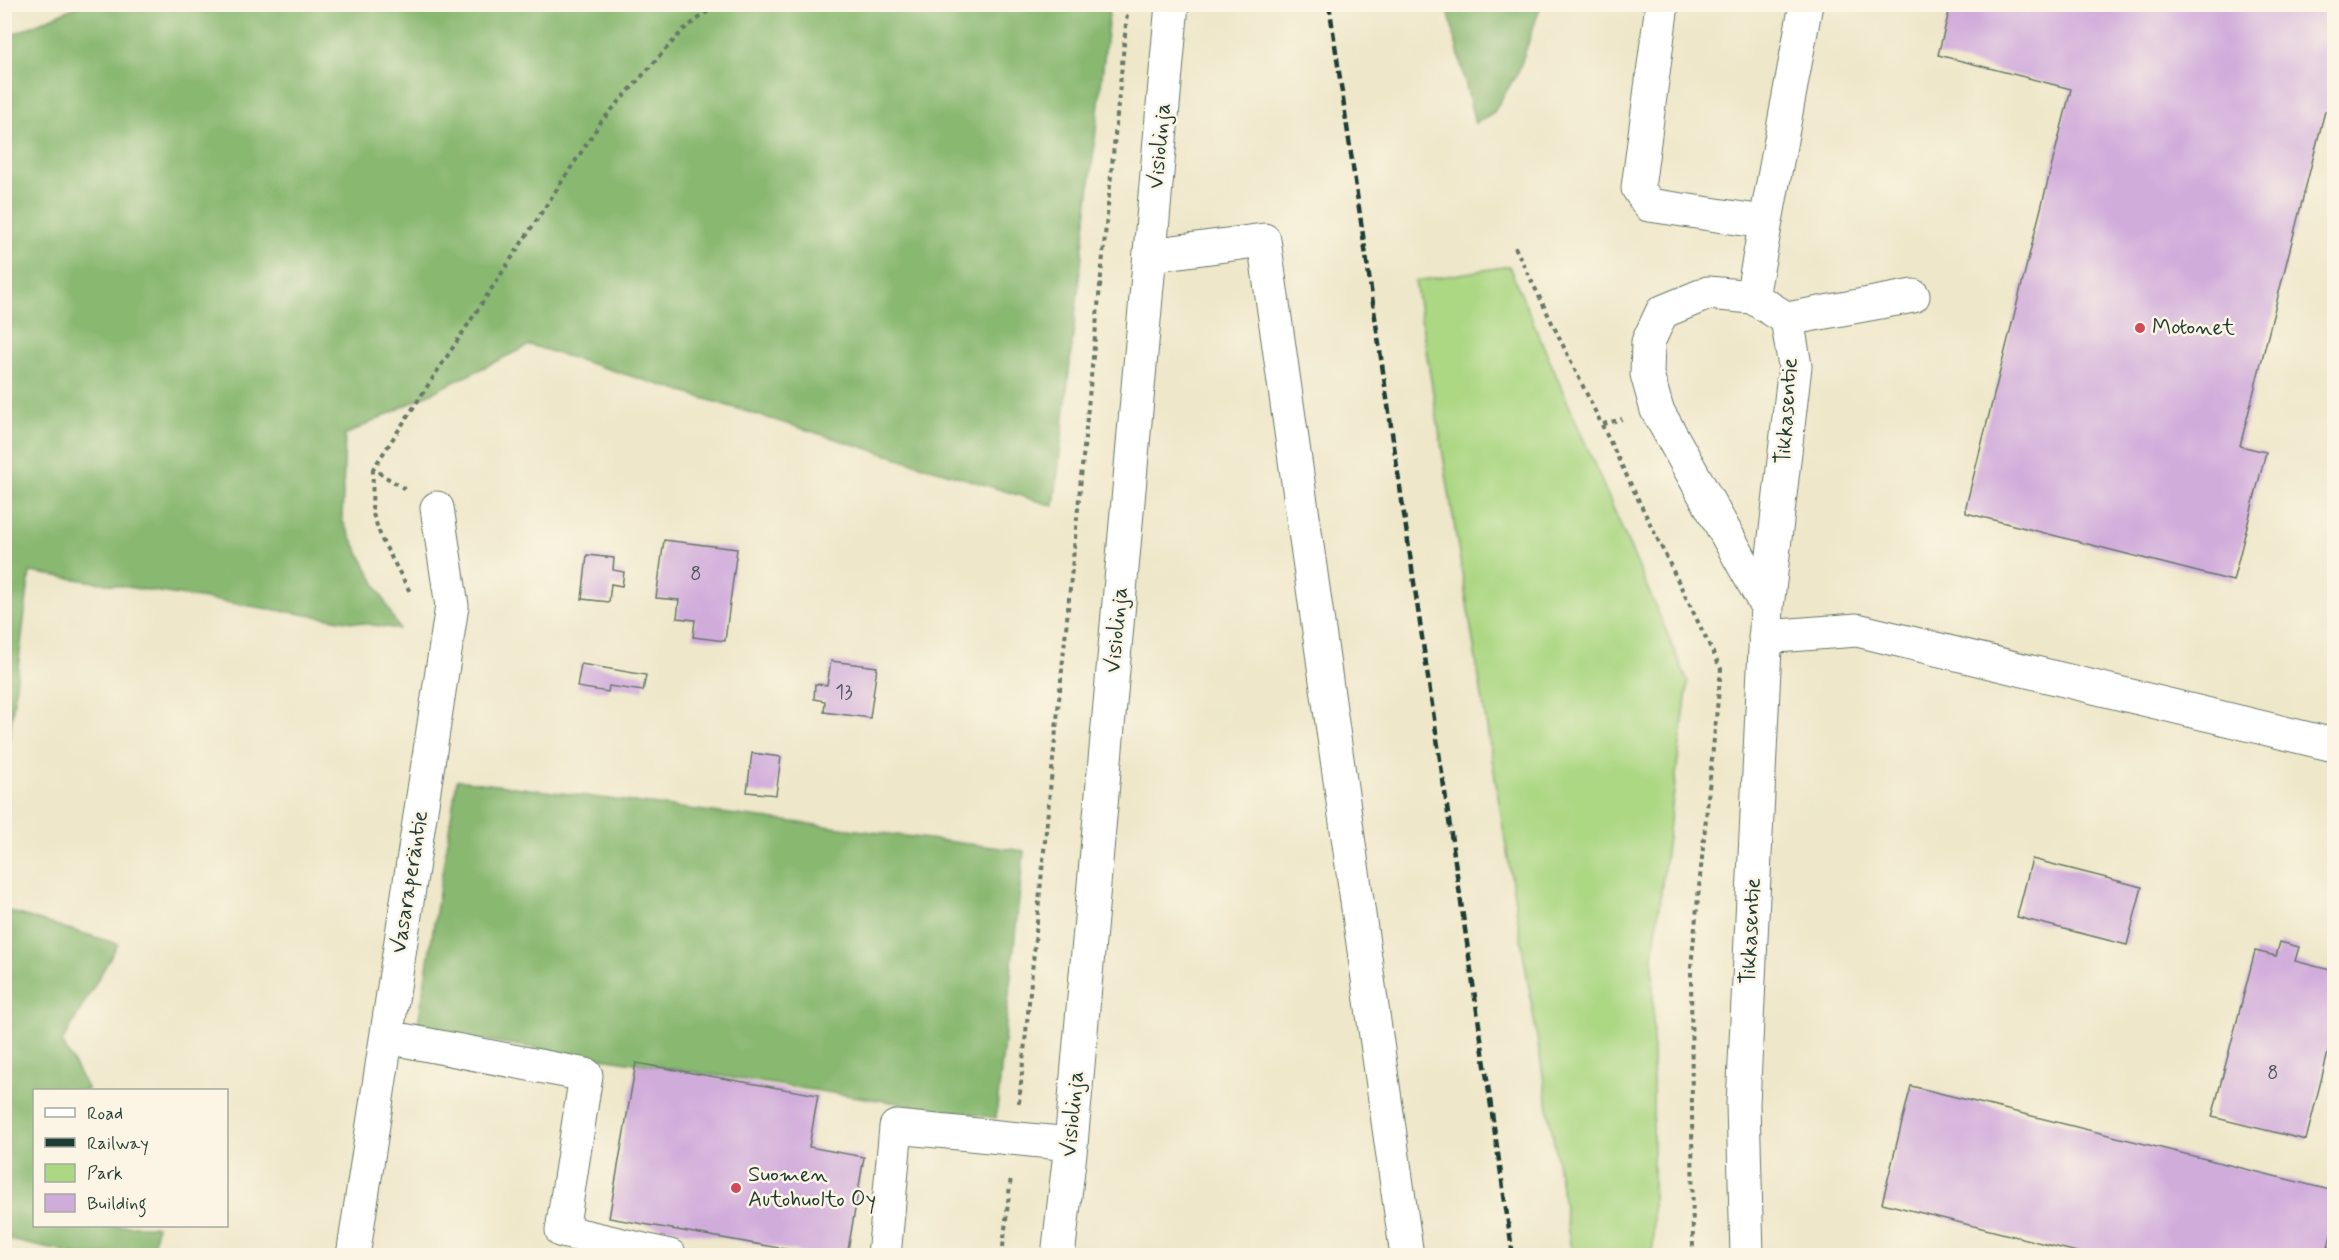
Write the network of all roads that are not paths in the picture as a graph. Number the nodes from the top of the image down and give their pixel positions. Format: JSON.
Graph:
{"nodes":[{"id":1,"x":1173,"y":4,"type":"edge"},
{"id":2,"x":1662,"y":4,"type":"edge"},
{"id":3,"x":1806,"y":4,"type":"edge"},
{"id":4,"x":1764,"y":222,"type":"junction"},
{"id":5,"x":1150,"y":255,"type":"junction"},
{"id":6,"x":1913,"y":296,"type":"dead end"},
{"id":7,"x":1752,"y":297,"type":"junction"},
{"id":8,"x":1787,"y":319,"type":"junction"},
{"id":9,"x":437,"y":508,"type":"road end"},
{"id":10,"x":1766,"y":622,"type":"junction"},
{"id":11,"x":2334,"y":745,"type":"edge"},
{"id":12,"x":387,"y":1036,"type":"junction"},
{"id":13,"x":1071,"y":1144,"type":"junction"},
{"id":14,"x":353,"y":1256,"type":"edge"},
{"id":15,"x":670,"y":1256,"type":"edge"},
{"id":16,"x":884,"y":1256,"type":"edge"},
{"id":17,"x":1058,"y":1256,"type":"edge"},
{"id":18,"x":1407,"y":1256,"type":"edge"},
{"id":19,"x":1747,"y":1256,"type":"edge"}],
"edges":[{"from":1,"to":5,"type":"street","name":"Visiolinja"},
{"from":2,"to":4,"type":"street"},
{"from":3,"to":4,"type":"street"},
{"from":4,"to":7,"type":"street"},
{"from":5,"to":13,"type":"street","name":"Visiolinja"},
{"from":5,"to":18,"type":"street"},
{"from":6,"to":8,"type":"street"},
{"from":7,"to":8,"type":"street"},
{"from":7,"to":10,"type":"street"},
{"from":8,"to":10,"type":"street","name":"Tikkasentie"},
{"from":9,"to":12,"type":"street","name":"Vasaraperäntie"},
{"from":10,"to":11,"type":"street"},
{"from":10,"to":19,"type":"street","name":"Tikkasentie"},
{"from":12,"to":14,"type":"street","name":"Vasaraperäntie"},
{"from":12,"to":15,"type":"street"},
{"from":13,"to":16,"type":"street"},
{"from":13,"to":17,"type":"street","name":"Visiolinja"}]}
